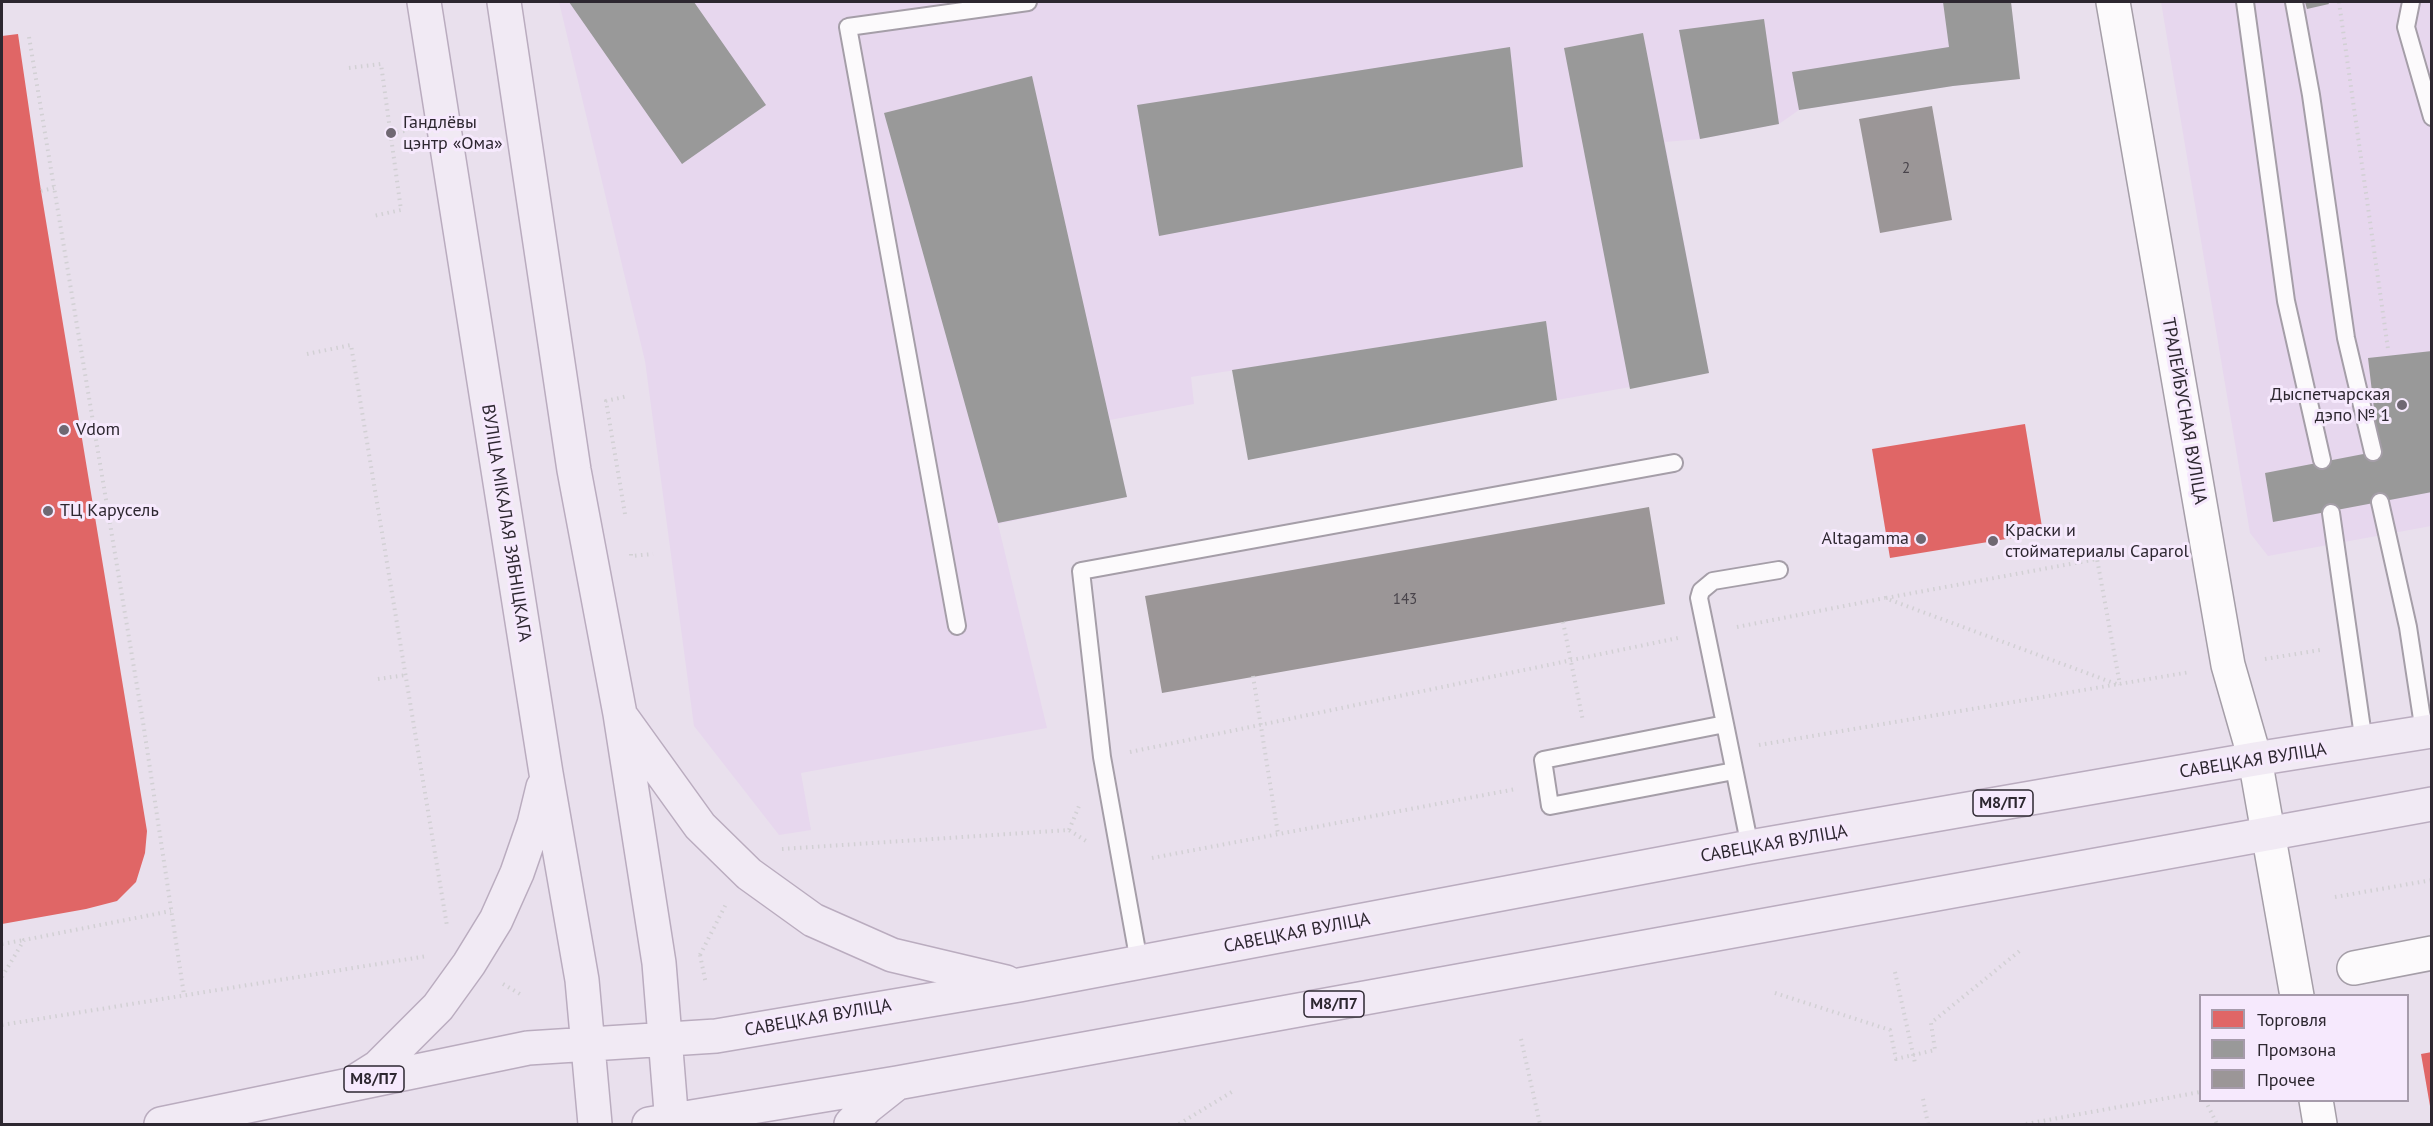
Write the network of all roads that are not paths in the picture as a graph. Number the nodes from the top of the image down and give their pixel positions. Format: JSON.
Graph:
{"nodes":[{"id":1,"x":424,"y":2,"type":"edge"},
{"id":2,"x":504,"y":2,"type":"edge"},
{"id":3,"x":1028,"y":2,"type":"edge"},
{"id":4,"x":2113,"y":2,"type":"edge"},
{"id":5,"x":2245,"y":2,"type":"edge"},
{"id":6,"x":2294,"y":2,"type":"edge"},
{"id":7,"x":2411,"y":2,"type":"edge"},
{"id":8,"x":2432,"y":117,"type":"edge"},
{"id":9,"x":2373,"y":452,"type":"dead end"},
{"id":10,"x":2322,"y":460,"type":"dead end"},
{"id":11,"x":1674,"y":463,"type":"dead end"},
{"id":12,"x":2380,"y":502,"type":"dead end"},
{"id":13,"x":2331,"y":513,"type":"dead end"},
{"id":14,"x":1779,"y":570,"type":"dead end"},
{"id":15,"x":957,"y":626,"type":"dead end"},
{"id":16,"x":620,"y":714,"type":"junction"},
{"id":17,"x":1725,"y":724,"type":"junction"},
{"id":18,"x":2428,"y":731,"type":"edge"},
{"id":19,"x":2364,"y":743,"type":"junction"},
{"id":20,"x":2255,"y":759,"type":"junction"},
{"id":21,"x":1734,"y":771,"type":"junction"},
{"id":22,"x":546,"y":773,"type":"junction"},
{"id":23,"x":2432,"y":804,"type":"edge"},
{"id":24,"x":2268,"y":834,"type":"junction"},
{"id":25,"x":1750,"y":848,"type":"junction"},
{"id":26,"x":2432,"y":953,"type":"edge"},
{"id":27,"x":1139,"y":962,"type":"junction"},
{"id":28,"x":2354,"y":968,"type":"dead end"},
{"id":29,"x":1019,"y":985,"type":"junction"},
{"id":30,"x":2297,"y":994,"type":"edge"},
{"id":31,"x":666,"y":1039,"type":"junction"},
{"id":32,"x":588,"y":1044,"type":"junction"},
{"id":33,"x":897,"y":1083,"type":"junction"},
{"id":34,"x":351,"y":1084,"type":"junction"},
{"id":35,"x":2316,"y":1102,"type":"edge"},
{"id":36,"x":664,"y":1123,"type":"edge"},
{"id":37,"x":161,"y":1125,"type":"edge"},
{"id":38,"x":596,"y":1125,"type":"edge"},
{"id":39,"x":851,"y":1125,"type":"edge"},
{"id":40,"x":2320,"y":1125,"type":"edge"}],
"edges":[{"from":1,"to":22,"type":"main road","name":"ВУЛІЦА МІКАЛАЯ ЗЯБНІЦКАГА"},
{"from":2,"to":16,"type":"main road"},
{"from":3,"to":15,"type":"lane"},
{"from":4,"to":20,"type":"street","name":"ТРАЛЕЙБУСНАЯ ВУЛІЦА"},
{"from":5,"to":10,"type":"lane"},
{"from":6,"to":9,"type":"lane"},
{"from":7,"to":8,"type":"lane"},
{"from":11,"to":27,"type":"lane"},
{"from":12,"to":18,"type":"lane"},
{"from":13,"to":19,"type":"lane"},
{"from":14,"to":17,"type":"lane"},
{"from":16,"to":29,"type":"main road"},
{"from":16,"to":31,"type":"main road"},
{"from":17,"to":21,"type":"lane"},
{"from":17,"to":21,"type":"lane"},
{"from":18,"to":19,"type":"main road","name":"САВЕЦКАЯ ВУЛІЦА","number":"М8/П7"},
{"from":19,"to":20,"type":"main road","name":"САВЕЦКАЯ ВУЛІЦА","number":"М8/П7"},
{"from":20,"to":24,"type":"street","name":"ТРАЛЕЙБУСНАЯ ВУЛІЦА"},
{"from":20,"to":25,"type":"main road","name":"САВЕЦКАЯ ВУЛІЦА","number":"М8/П7"},
{"from":21,"to":25,"type":"lane"},
{"from":22,"to":32,"type":"main road","name":"ВУЛІЦА МІКАЛАЯ ЗЯБНІЦКАГА"},
{"from":22,"to":34,"type":"main road"},
{"from":23,"to":24,"type":"main road","number":"М8/П7"},
{"from":24,"to":30,"type":"street","name":"ТРАЛЕЙБУСНАЯ ВУЛІЦА"},
{"from":24,"to":33,"type":"main road","number":"М8/П7"},
{"from":25,"to":27,"type":"main road","name":"САВЕЦКАЯ ВУЛІЦА","number":"М8/П7"},
{"from":26,"to":28,"type":"street"},
{"from":27,"to":29,"type":"main road","name":"САВЕЦКАЯ ВУЛІЦА","number":"М8/П7"},
{"from":29,"to":31,"type":"main road","name":"САВЕЦКАЯ ВУЛІЦА","number":"М8/П7"},
{"from":31,"to":32,"type":"main road","name":"САВЕЦКАЯ ВУЛІЦА","number":"М8/П7"},
{"from":31,"to":36,"type":"main road"},
{"from":32,"to":34,"type":"main road","name":"САВЕЦКАЯ ВУЛІЦА","number":"М8/П7"},
{"from":32,"to":38,"type":"main road","name":"ВУЛІЦА МІКАЛАЯ ЗЯБНІЦКАГА"},
{"from":33,"to":36,"type":"main road","number":"М8/П7"},
{"from":33,"to":39,"type":"main road"},
{"from":34,"to":37,"type":"main road","name":"САВЕЦКАЯ ВУЛІЦА","number":"М8/П7"},
{"from":35,"to":40,"type":"street"}]}
